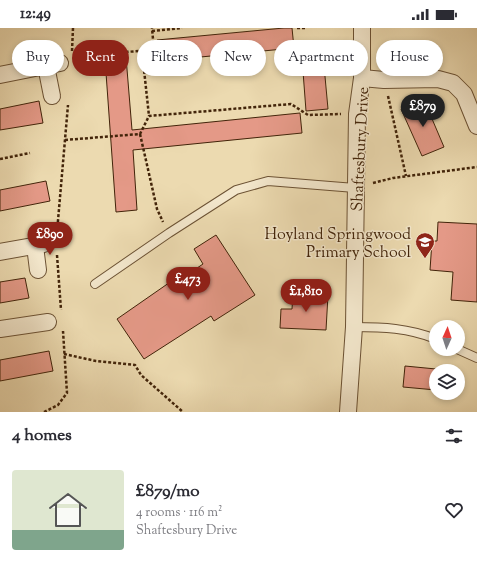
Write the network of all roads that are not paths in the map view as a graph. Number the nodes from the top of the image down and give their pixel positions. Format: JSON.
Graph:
{"nodes":[{"id":1,"x":362,"y":28,"type":"edge"},
{"id":2,"x":0,"y":75,"type":"edge"},
{"id":3,"x":362,"y":78,"type":"junction"},
{"id":4,"x":52,"y":96,"type":"dead end"},
{"id":5,"x":477,"y":126,"type":"edge"},
{"id":6,"x":355,"y":188,"type":"junction"},
{"id":7,"x":0,"y":252,"type":"edge"},
{"id":8,"x":38,"y":270,"type":"dead end"},
{"id":9,"x":95,"y":284,"type":"dead end"},
{"id":10,"x":55,"y":324,"type":"road end"},
{"id":11,"x":354,"y":327,"type":"junction"},
{"id":12,"x":0,"y":329,"type":"edge"},
{"id":13,"x":429,"y":336,"type":"edge"},
{"id":14,"x":465,"y":353,"type":"edge"},
{"id":15,"x":477,"y":358,"type":"edge"},
{"id":16,"x":348,"y":412,"type":"edge"}],
"edges":[{"from":1,"to":3,"type":"street","name":"Shaftesbury Drive"},
{"from":2,"to":4,"type":"street"},
{"from":3,"to":5,"type":"street","name":"Shaftesbury Drive"},
{"from":3,"to":6,"type":"street","name":"Shaftesbury Drive"},
{"from":6,"to":9,"type":"lane"},
{"from":6,"to":11,"type":"street","name":"Shaftesbury Drive"},
{"from":7,"to":8,"type":"street"},
{"from":10,"to":12,"type":"street"},
{"from":11,"to":13,"type":"lane"},
{"from":11,"to":16,"type":"street","name":"Shaftesbury Drive"},
{"from":14,"to":15,"type":"lane"}]}
